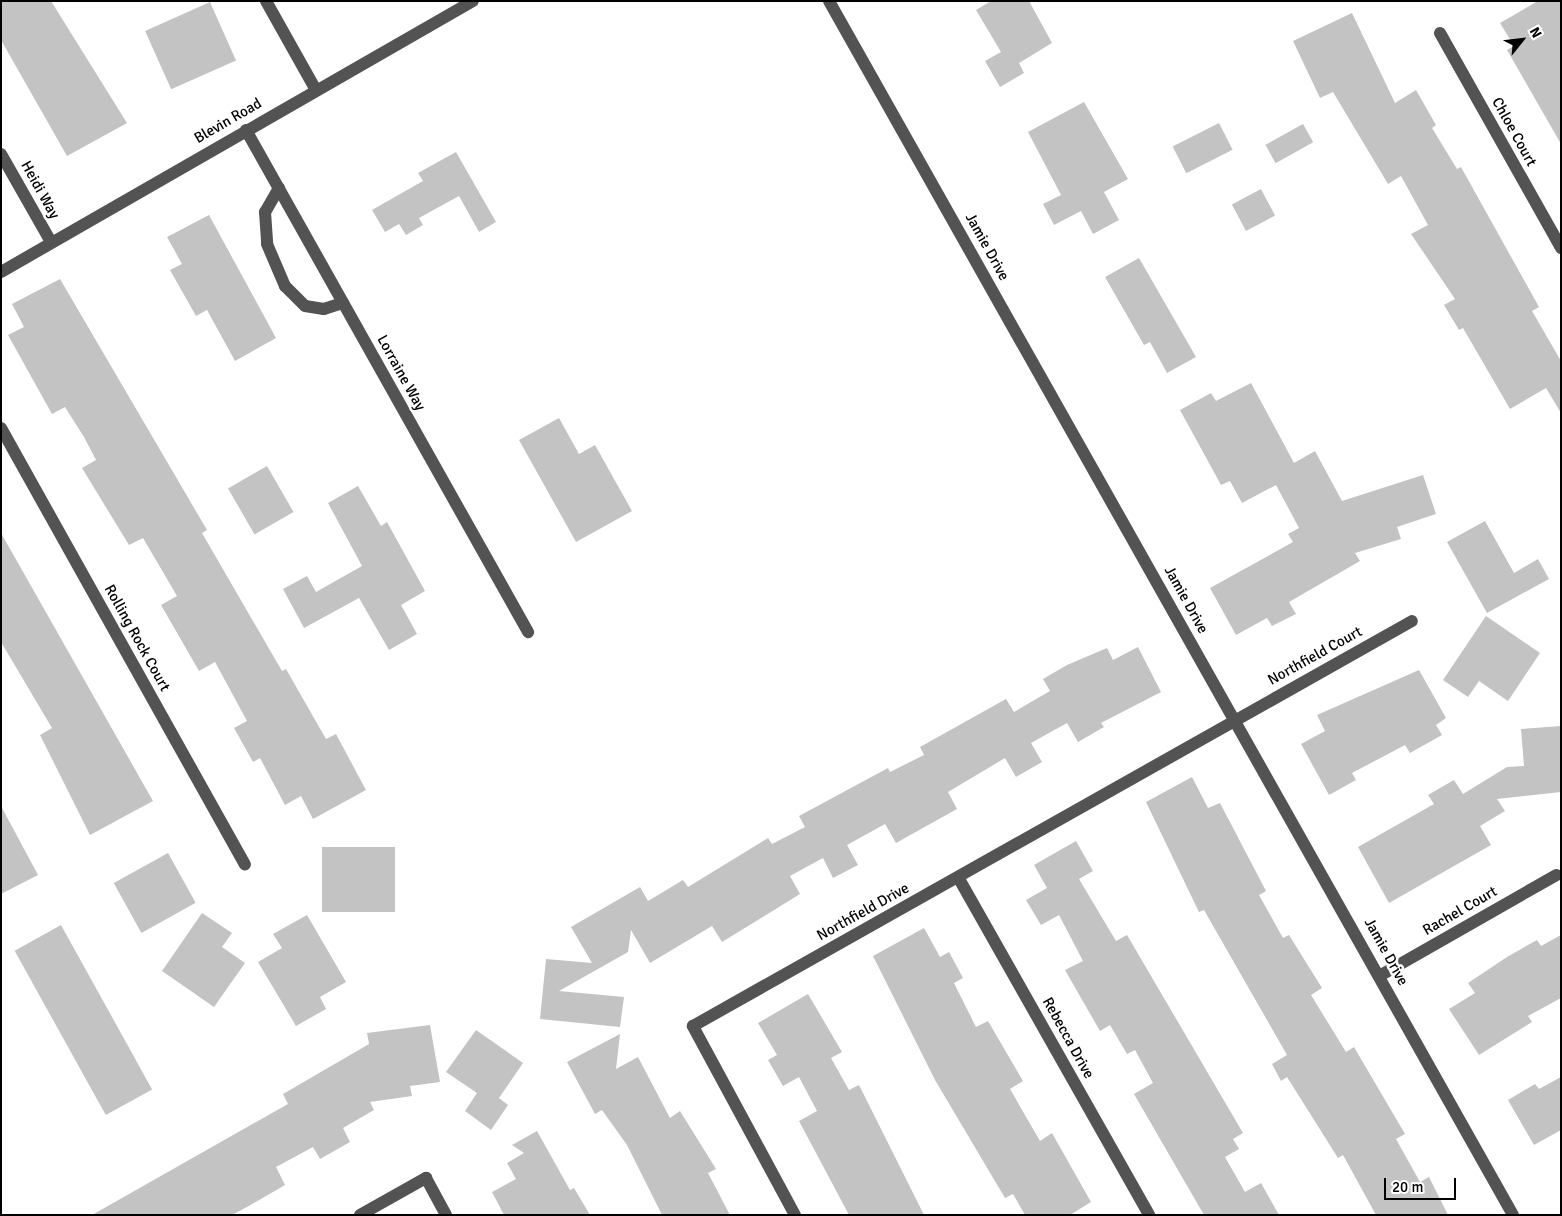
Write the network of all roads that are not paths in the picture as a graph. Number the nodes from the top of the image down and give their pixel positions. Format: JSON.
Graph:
{"nodes":[{"id":1,"x":266,"y":1,"type":"edge"},
{"id":2,"x":473,"y":1,"type":"edge"},
{"id":3,"x":829,"y":1,"type":"edge"},
{"id":4,"x":1440,"y":33,"type":"dead end"},
{"id":5,"x":316,"y":90,"type":"junction"},
{"id":6,"x":246,"y":130,"type":"junction"},
{"id":7,"x":1,"y":154,"type":"edge"},
{"id":8,"x":279,"y":188,"type":"junction"},
{"id":9,"x":51,"y":242,"type":"junction"},
{"id":10,"x":1561,"y":248,"type":"edge"},
{"id":11,"x":1,"y":272,"type":"edge"},
{"id":12,"x":343,"y":303,"type":"junction"},
{"id":13,"x":1,"y":428,"type":"edge"},
{"id":14,"x":1412,"y":621,"type":"dead end"},
{"id":15,"x":528,"y":632,"type":"dead end"},
{"id":16,"x":1235,"y":720,"type":"junction"},
{"id":17,"x":245,"y":864,"type":"dead end"},
{"id":18,"x":1556,"y":875,"type":"dead end"},
{"id":19,"x":958,"y":877,"type":"junction"},
{"id":20,"x":1381,"y":975,"type":"junction"},
{"id":21,"x":360,"y":1215,"type":"edge"},
{"id":22,"x":446,"y":1215,"type":"edge"},
{"id":23,"x":795,"y":1215,"type":"edge"},
{"id":24,"x":1149,"y":1215,"type":"edge"},
{"id":25,"x":1513,"y":1215,"type":"edge"}],
"edges":[{"from":1,"to":5,"type":"street"},
{"from":2,"to":5,"type":"street","name":"Blevin Road"},
{"from":3,"to":16,"type":"street","name":"Jamie Drive"},
{"from":4,"to":10,"type":"street","name":"Chloe Court"},
{"from":5,"to":6,"type":"street","name":"Blevin Road"},
{"from":6,"to":8,"type":"street","name":"Lorraine Way"},
{"from":6,"to":9,"type":"street","name":"Blevin Road"},
{"from":7,"to":9,"type":"street","name":"Heidi Way"},
{"from":8,"to":12,"type":"street","name":"Lorraine Way"},
{"from":8,"to":12,"type":"street"},
{"from":9,"to":11,"type":"street","name":"Blevin Road"},
{"from":12,"to":15,"type":"street","name":"Lorraine Way"},
{"from":13,"to":17,"type":"street","name":"Rolling Rock Court"},
{"from":14,"to":16,"type":"street","name":"Northfield Court"},
{"from":16,"to":19,"type":"street","name":"Northfield Drive"},
{"from":16,"to":20,"type":"street","name":"Jamie Drive"},
{"from":18,"to":20,"type":"street","name":"Rachel Court"},
{"from":19,"to":23,"type":"street","name":"Northfield Drive"},
{"from":19,"to":24,"type":"street","name":"Rebecca Drive"},
{"from":20,"to":25,"type":"street","name":"Jamie Drive"},
{"from":21,"to":22,"type":"street"}]}
